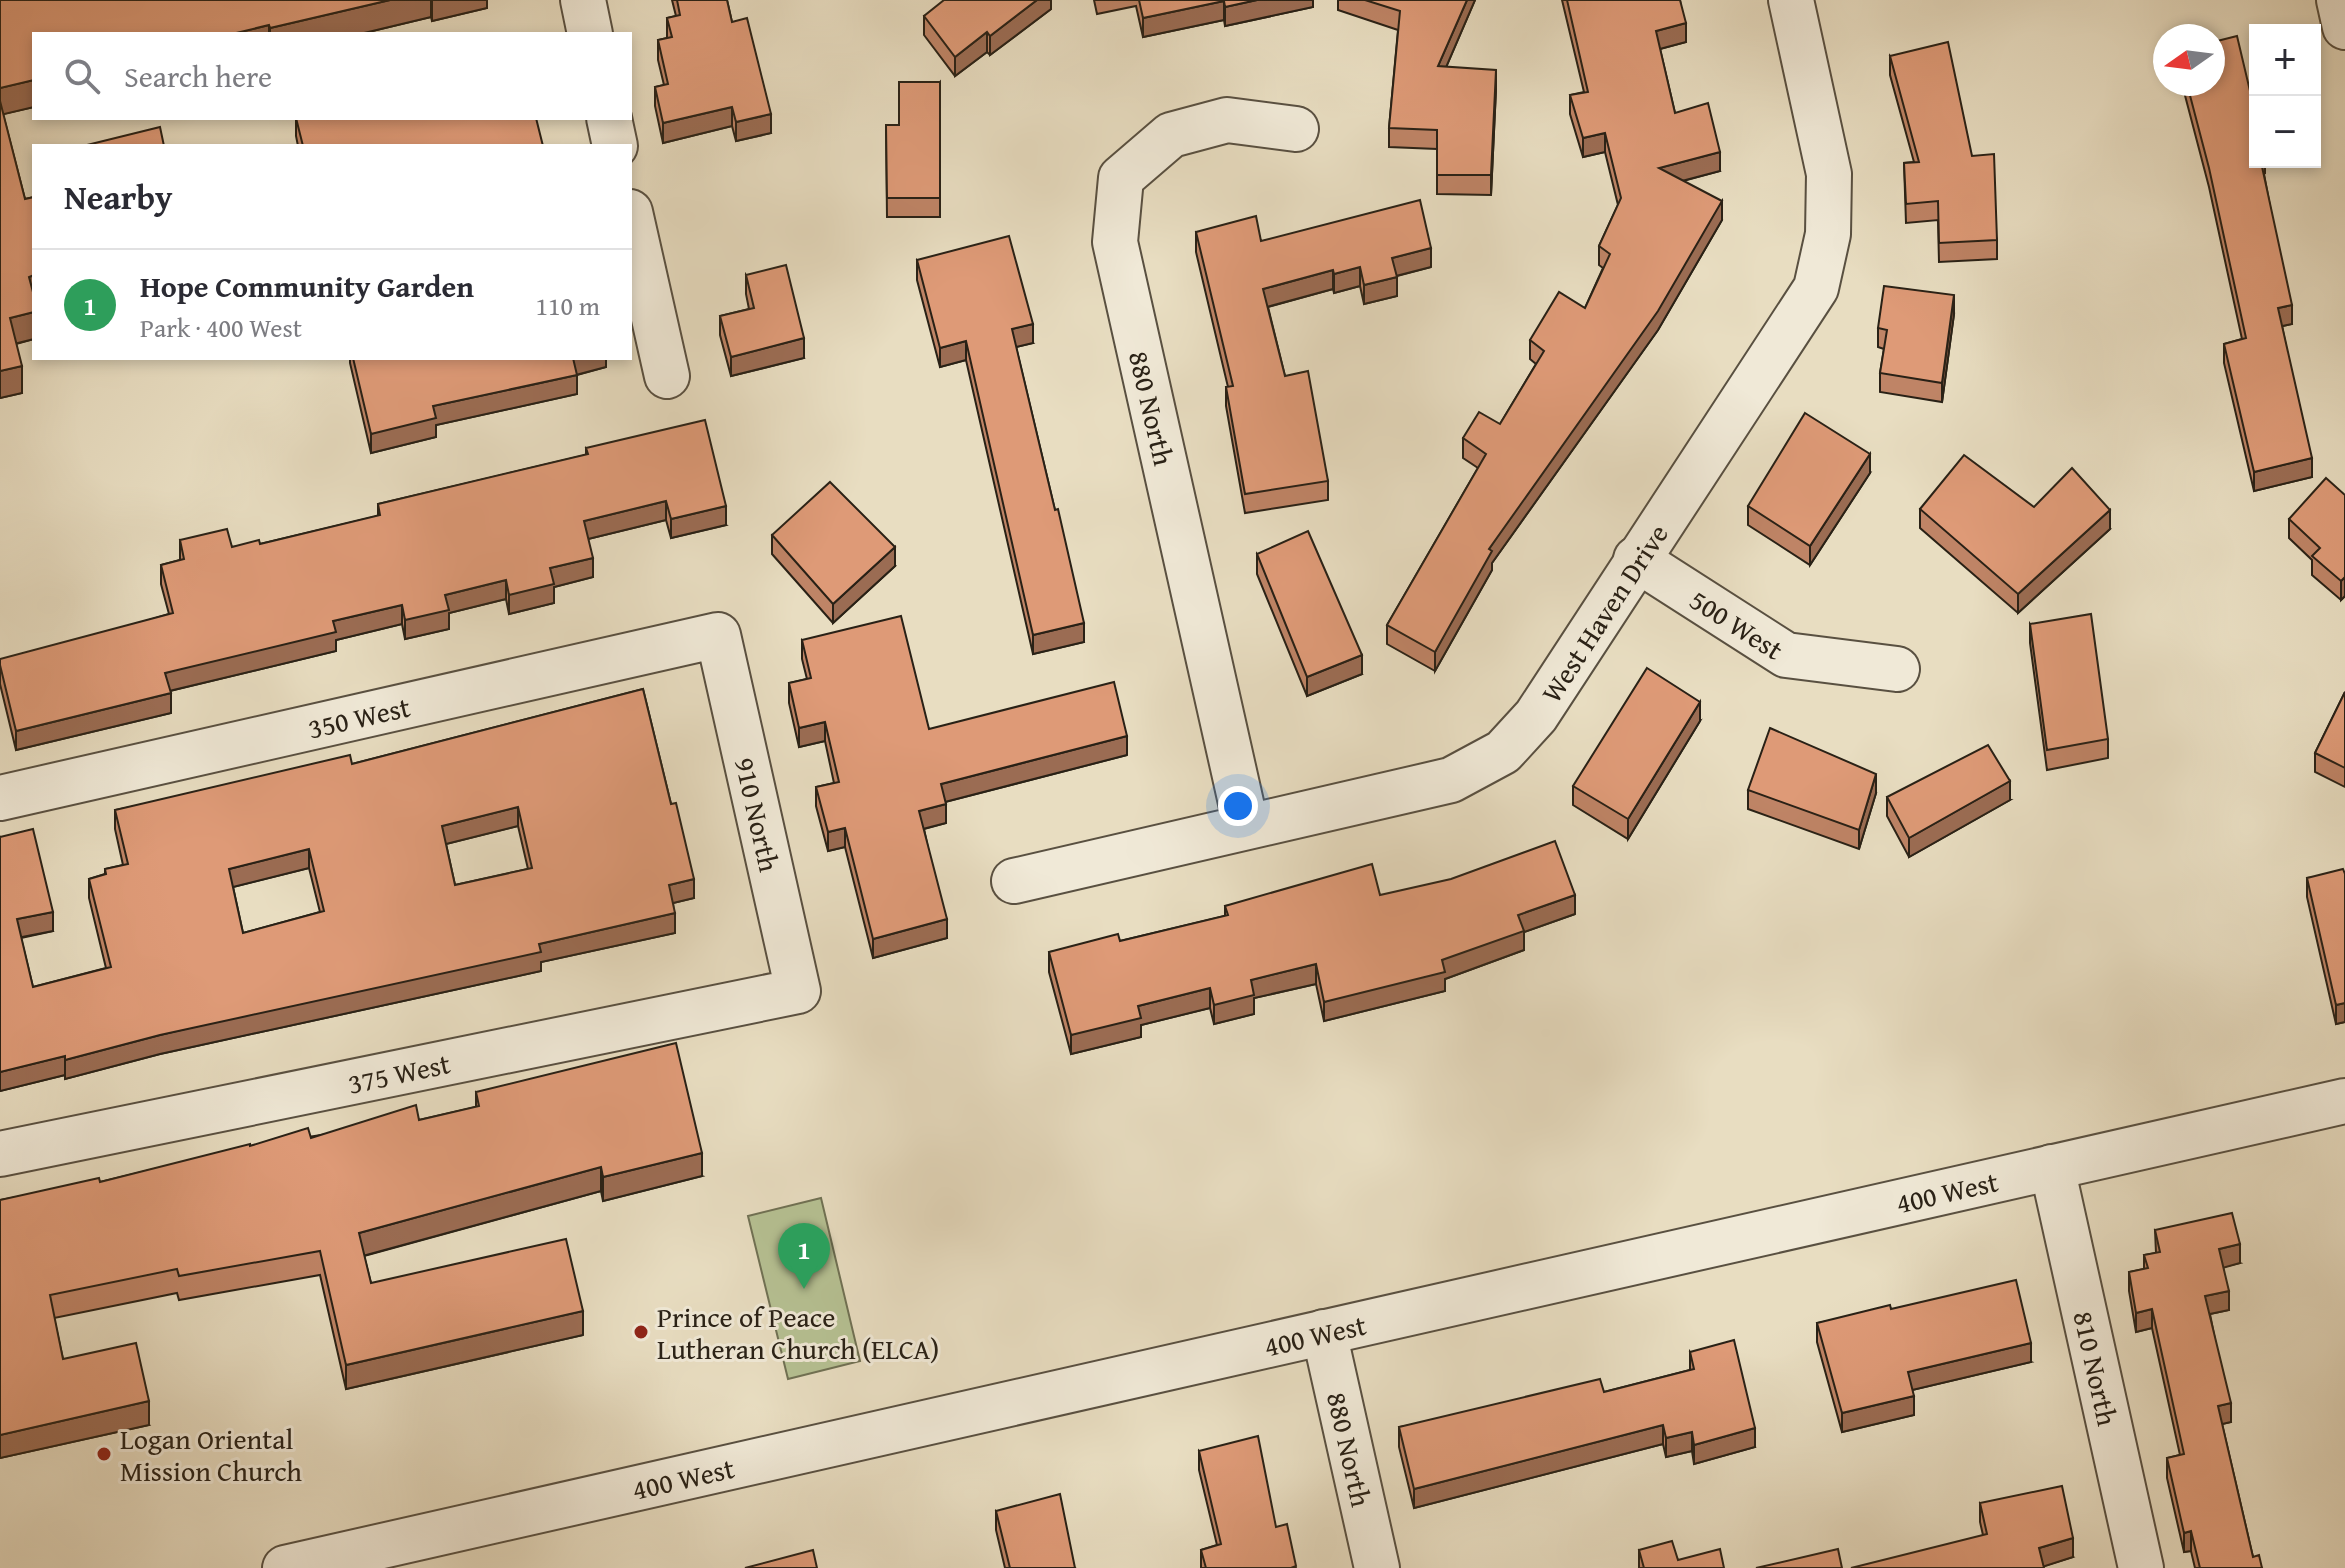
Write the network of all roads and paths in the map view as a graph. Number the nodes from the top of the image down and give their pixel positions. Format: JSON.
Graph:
{"nodes":[{"id":1,"x":583,"y":0,"type":"edge"},
{"id":2,"x":1791,"y":0,"type":"edge"},
{"id":3,"x":2339,"y":0,"type":"edge"},
{"id":4,"x":2345,"y":27,"type":"edge"},
{"id":5,"x":590,"y":32,"type":"edge"},
{"id":6,"x":609,"y":120,"type":"edge"},
{"id":7,"x":1296,"y":129,"type":"dead end"},
{"id":8,"x":615,"y":144,"type":"edge"},
{"id":9,"x":632,"y":224,"type":"edge"},
{"id":10,"x":667,"y":376,"type":"dead end"},
{"id":11,"x":1636,"y":559,"type":"junction"},
{"id":12,"x":718,"y":635,"type":"joint"},
{"id":13,"x":1897,"y":669,"type":"dead end"},
{"id":14,"x":0,"y":798,"type":"edge"},
{"id":15,"x":1246,"y":825,"type":"junction"},
{"id":16,"x":1014,"y":881,"type":"dead end"},
{"id":17,"x":798,"y":991,"type":"joint"},
{"id":18,"x":2345,"y":1101,"type":"edge"},
{"id":19,"x":0,"y":1154,"type":"edge"},
{"id":20,"x":2052,"y":1167,"type":"junction"},
{"id":21,"x":1324,"y":1332,"type":"junction"},
{"id":22,"x":285,"y":1568,"type":"edge"},
{"id":23,"x":1377,"y":1568,"type":"edge"},
{"id":24,"x":2141,"y":1568,"type":"edge"}],
"edges":[{"from":1,"to":5,"type":"street"},
{"from":2,"to":11,"type":"street","name":"West Haven Drive"},
{"from":3,"to":4,"type":"street"},
{"from":6,"to":8,"type":"street"},
{"from":7,"to":15,"type":"street","name":"880 North"},
{"from":9,"to":10,"type":"street"},
{"from":11,"to":13,"type":"street","name":"500 West"},
{"from":11,"to":15,"type":"street","name":"West Haven Drive"},
{"from":12,"to":14,"type":"street","name":"350 West"},
{"from":12,"to":17,"type":"street","name":"910 North"},
{"from":15,"to":16,"type":"street","name":"West Haven Drive"},
{"from":17,"to":19,"type":"street","name":"375 West"},
{"from":18,"to":20,"type":"street","name":"400 West"},
{"from":20,"to":21,"type":"street","name":"400 West"},
{"from":20,"to":24,"type":"street","name":"810 North"},
{"from":21,"to":22,"type":"street","name":"400 West"},
{"from":21,"to":23,"type":"street","name":"880 North"}]}
